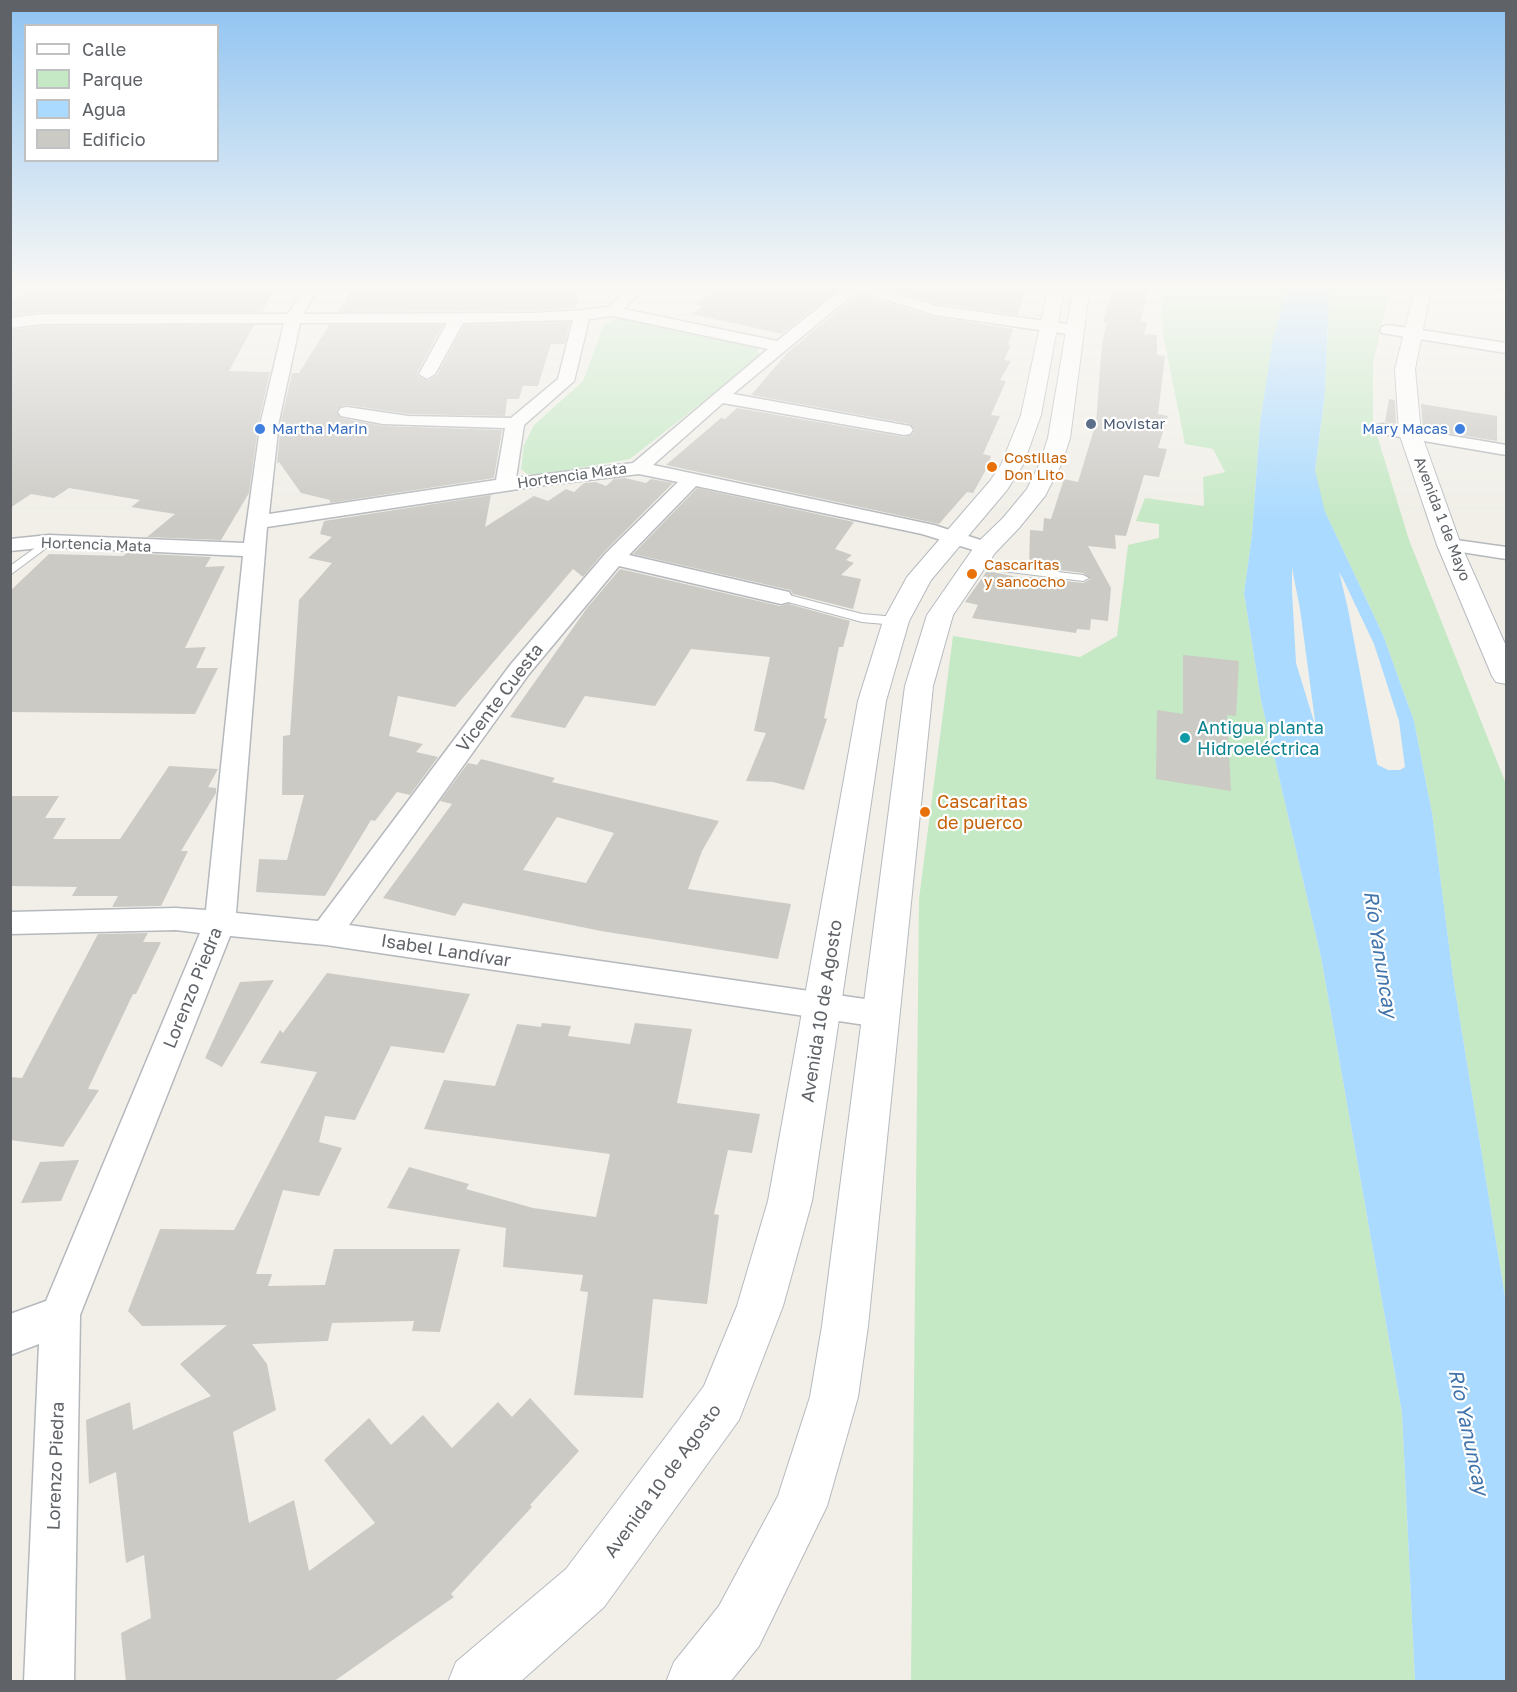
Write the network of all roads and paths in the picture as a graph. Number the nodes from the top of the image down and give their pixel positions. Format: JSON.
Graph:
{"nodes":[{"id":1,"x":283,"y":363,"type":"edge"},
{"id":2,"x":433,"y":363,"type":"edge"},
{"id":3,"x":570,"y":363,"type":"edge"},
{"id":4,"x":762,"y":363,"type":"edge"},
{"id":5,"x":1042,"y":363,"type":"edge"},
{"id":6,"x":1069,"y":363,"type":"edge"},
{"id":7,"x":1406,"y":363,"type":"edge"},
{"id":8,"x":427,"y":374,"type":"dead end"},
{"id":9,"x":719,"y":397,"type":"junction"},
{"id":10,"x":346,"y":412,"type":"dead end"},
{"id":11,"x":515,"y":423,"type":"junction"},
{"id":12,"x":1383,"y":429,"type":"dead end"},
{"id":13,"x":904,"y":430,"type":"dead end"},
{"id":14,"x":1410,"y":433,"type":"junction"},
{"id":15,"x":1506,"y":450,"type":"edge"},
{"id":16,"x":639,"y":468,"type":"junction"},
{"id":17,"x":692,"y":479,"type":"junction"},
{"id":18,"x":505,"y":485,"type":"junction"},
{"id":19,"x":256,"y":536,"type":"junction"},
{"id":20,"x":954,"y":536,"type":"junction"},
{"id":21,"x":49,"y":541,"type":"junction"},
{"id":22,"x":10,"y":545,"type":"edge"},
{"id":23,"x":1449,"y":545,"type":"junction"},
{"id":24,"x":1506,"y":553,"type":"edge"},
{"id":25,"x":980,"y":557,"type":"junction"},
{"id":26,"x":614,"y":558,"type":"junction"},
{"id":27,"x":10,"y":572,"type":"edge"},
{"id":28,"x":1083,"y":578,"type":"dead end"},
{"id":29,"x":781,"y":597,"type":"joint"},
{"id":30,"x":896,"y":621,"type":"junction"},
{"id":31,"x":1506,"y":673,"type":"edge"},
{"id":32,"x":220,"y":922,"type":"junction"},
{"id":33,"x":10,"y":923,"type":"edge"},
{"id":34,"x":326,"y":933,"type":"junction"},
{"id":35,"x":822,"y":1007,"type":"junction"},
{"id":36,"x":879,"y":1014,"type":"junction"},
{"id":37,"x":60,"y":1315,"type":"junction"},
{"id":38,"x":10,"y":1335,"type":"edge"},
{"id":39,"x":49,"y":1682,"type":"edge"},
{"id":40,"x":476,"y":1682,"type":"edge"},
{"id":41,"x":694,"y":1682,"type":"edge"}],
"edges":[{"from":1,"to":19,"type":"street","name":"Lorenzo Piedra"},
{"from":2,"to":8,"type":"street"},
{"from":3,"to":11,"type":"street"},
{"from":4,"to":9,"type":"street"},
{"from":5,"to":20,"type":"main road","name":"Avenida 10 de Agosto"},
{"from":6,"to":25,"type":"main road"},
{"from":7,"to":14,"type":"main road","name":"Avenida 1 de Mayo"},
{"from":9,"to":13,"type":"street"},
{"from":9,"to":16,"type":"street"},
{"from":10,"to":11,"type":"street"},
{"from":11,"to":18,"type":"street"},
{"from":12,"to":14,"type":"street"},
{"from":14,"to":15,"type":"street"},
{"from":14,"to":23,"type":"main road","name":"Avenida 1 de Mayo"},
{"from":16,"to":17,"type":"street","name":"Hortencia Mata"},
{"from":16,"to":18,"type":"street","name":"Hortencia Mata"},
{"from":17,"to":20,"type":"street","name":"Hortencia Mata"},
{"from":17,"to":26,"type":"street","name":"Vicente Cuesta"},
{"from":18,"to":19,"type":"street","name":"Hortencia Mata"},
{"from":19,"to":21,"type":"street","name":"Hortencia Mata"},
{"from":19,"to":32,"type":"street","name":"Lorenzo Piedra"},
{"from":20,"to":25,"type":"street","name":"Hortencia Mata"},
{"from":20,"to":30,"type":"main road","name":"Avenida 10 de Agosto"},
{"from":21,"to":22,"type":"street","name":"Hortencia Mata"},
{"from":21,"to":27,"type":"lane"},
{"from":23,"to":24,"type":"street"},
{"from":23,"to":31,"type":"main road","name":"Avenida 1 de Mayo"},
{"from":25,"to":28,"type":"lane"},
{"from":25,"to":36,"type":"main road"},
{"from":26,"to":29,"type":"street"},
{"from":26,"to":34,"type":"street","name":"Vicente Cuesta"},
{"from":29,"to":30,"type":"lane"},
{"from":30,"to":35,"type":"main road","name":"Avenida 10 de Agosto"},
{"from":32,"to":33,"type":"street","name":"Isabel Landívar"},
{"from":32,"to":34,"type":"street","name":"Isabel Landívar"},
{"from":32,"to":37,"type":"street","name":"Lorenzo Piedra"},
{"from":34,"to":35,"type":"street","name":"Isabel Landívar"},
{"from":35,"to":36,"type":"street","name":"Isabel Landívar"},
{"from":35,"to":40,"type":"main road","name":"Avenida 10 de Agosto"},
{"from":36,"to":41,"type":"main road"},
{"from":37,"to":38,"type":"street"},
{"from":37,"to":39,"type":"street","name":"Lorenzo Piedra"}]}
